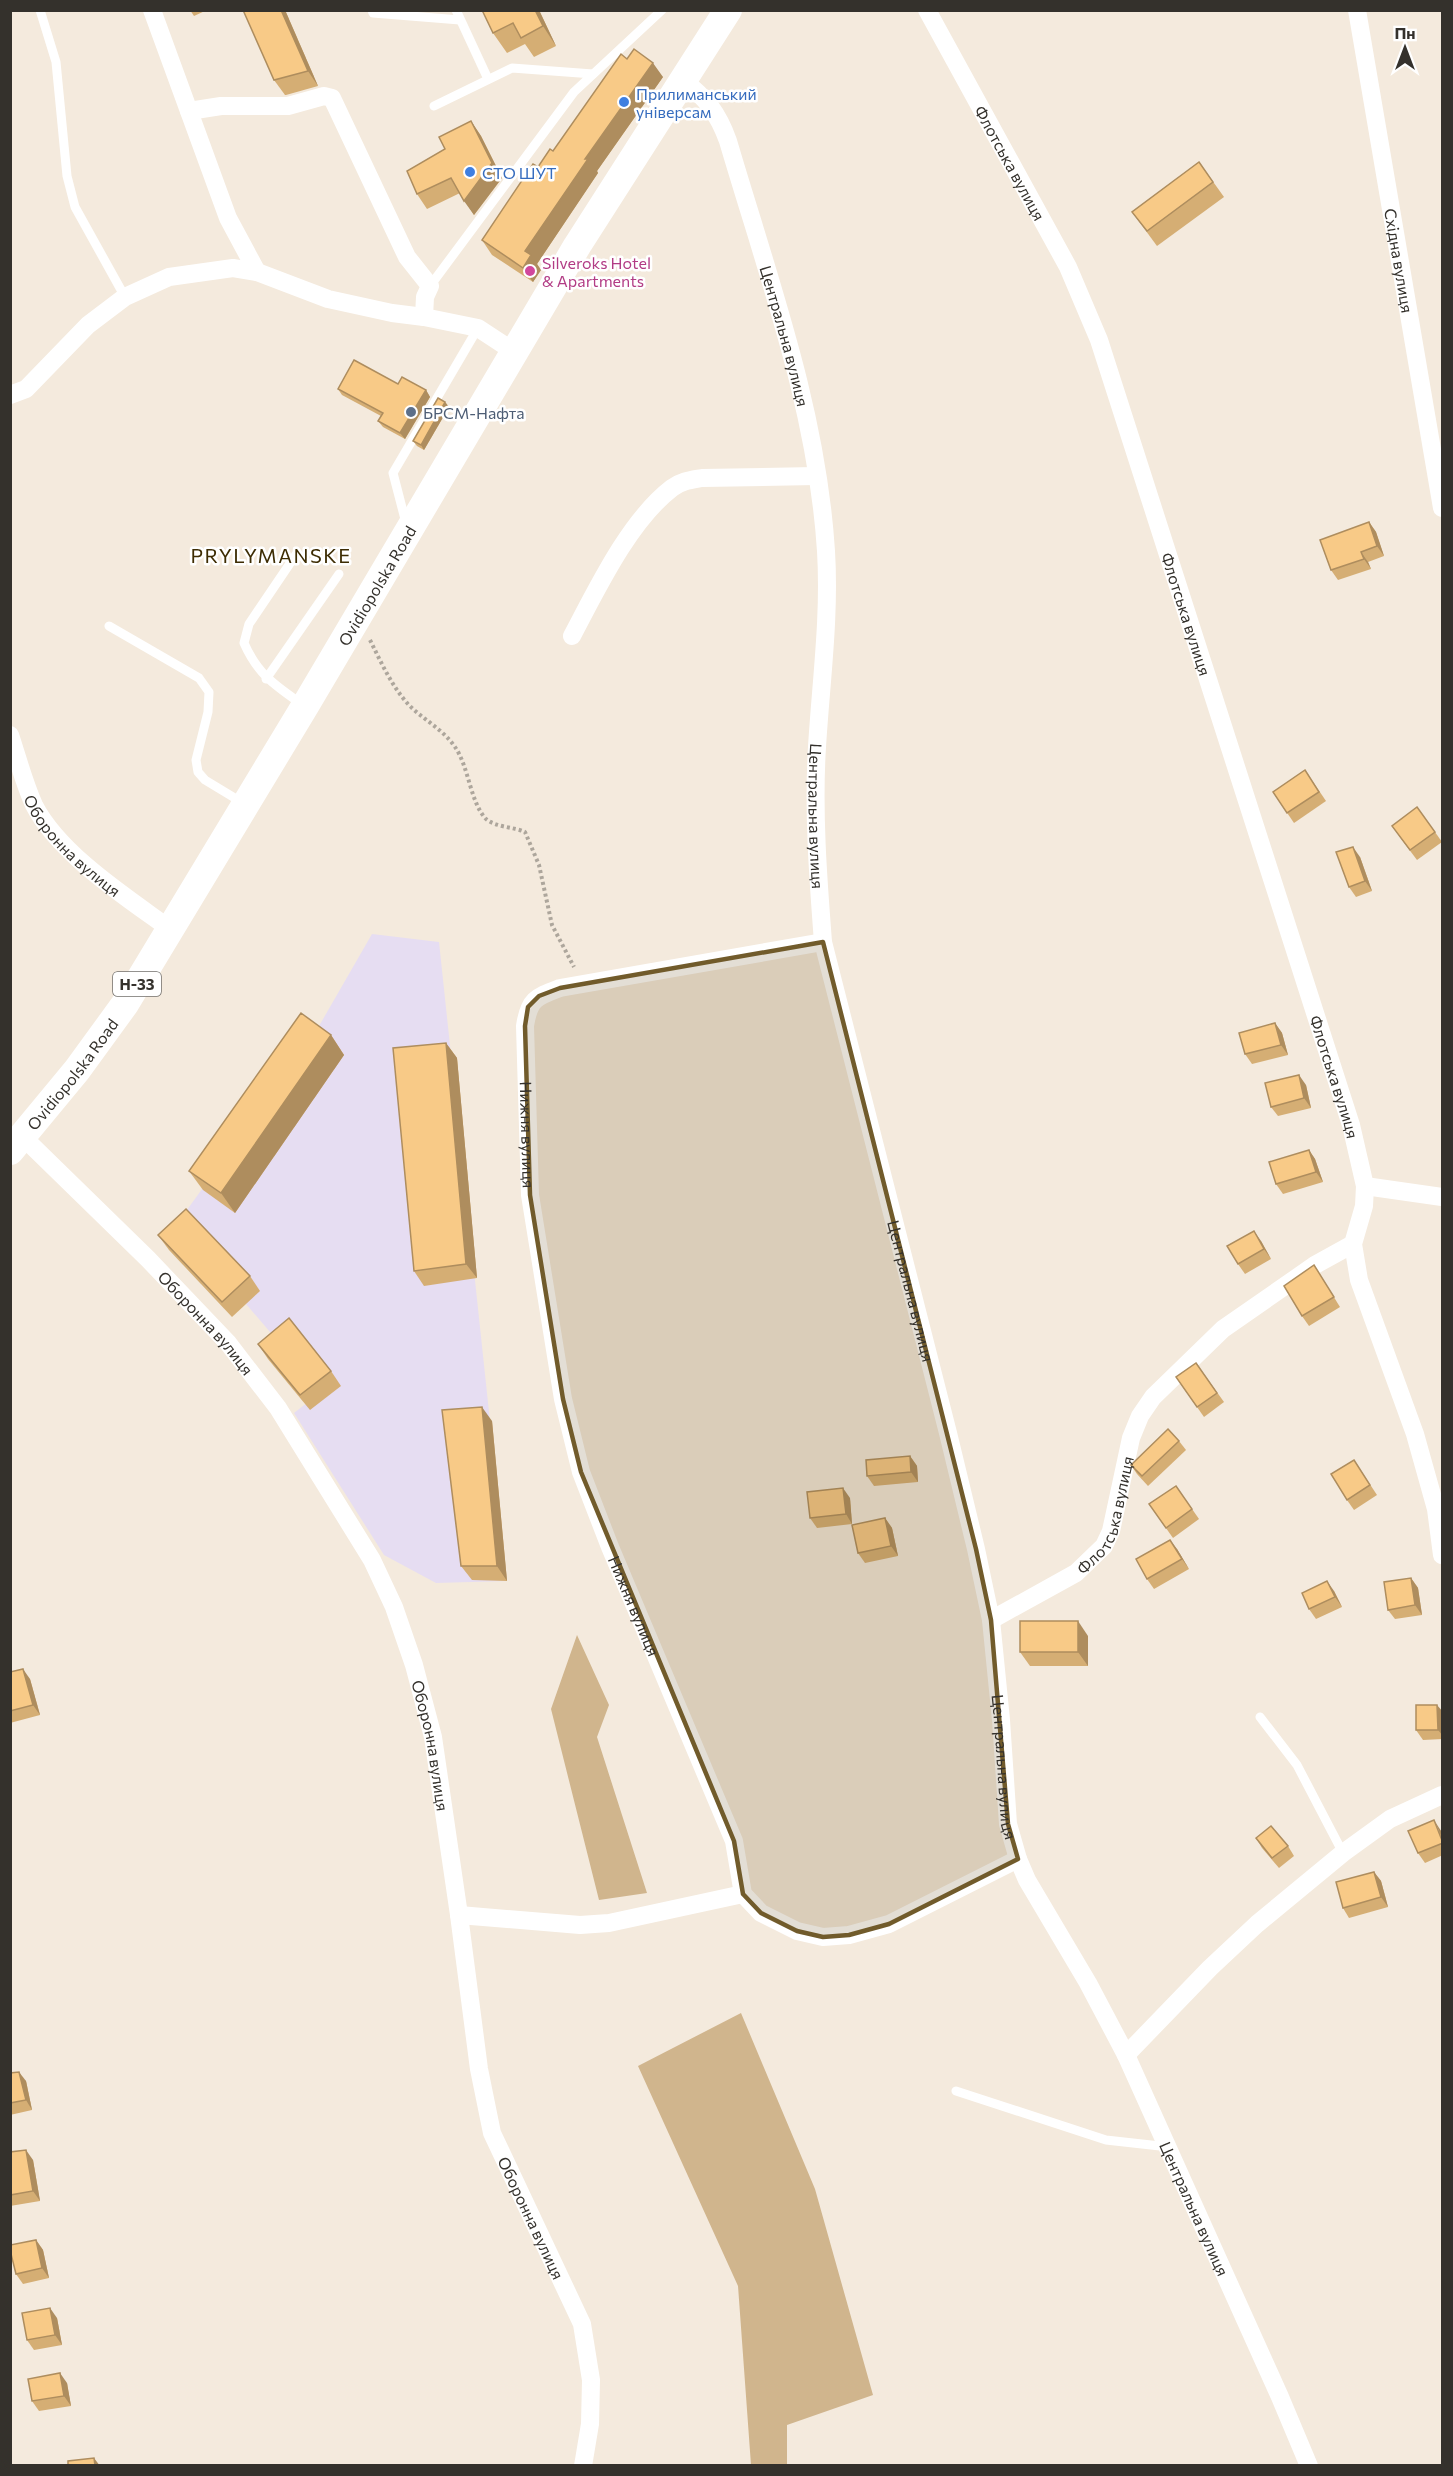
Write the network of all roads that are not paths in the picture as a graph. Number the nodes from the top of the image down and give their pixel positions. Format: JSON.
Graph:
{"nodes":[{"id":1,"x":40,"y":10,"type":"edge"},
{"id":2,"x":152,"y":10,"type":"edge"},
{"id":3,"x":372,"y":10,"type":"edge"},
{"id":4,"x":456,"y":10,"type":"edge"},
{"id":5,"x":662,"y":10,"type":"edge"},
{"id":6,"x":728,"y":10,"type":"edge"},
{"id":7,"x":927,"y":10,"type":"edge"},
{"id":8,"x":1357,"y":10,"type":"edge"},
{"id":9,"x":460,"y":20,"type":"junction"},
{"id":10,"x":593,"y":74,"type":"junction"},
{"id":11,"x":488,"y":79,"type":"junction"},
{"id":12,"x":683,"y":80,"type":"junction"},
{"id":13,"x":434,"y":106,"type":"dead end"},
{"id":14,"x":189,"y":111,"type":"junction"},
{"id":15,"x":257,"y":272,"type":"junction"},
{"id":16,"x":430,"y":286,"type":"junction"},
{"id":17,"x":125,"y":297,"type":"junction"},
{"id":18,"x":424,"y":317,"type":"junction"},
{"id":19,"x":478,"y":328,"type":"junction"},
{"id":20,"x":513,"y":351,"type":"junction"},
{"id":21,"x":10,"y":394,"type":"edge"},
{"id":22,"x":816,"y":476,"type":"junction"},
{"id":23,"x":1443,"y":508,"type":"edge"},
{"id":24,"x":408,"y":529,"type":"junction"},
{"id":25,"x":297,"y":553,"type":"dead end"},
{"id":26,"x":339,"y":574,"type":"dead end"},
{"id":27,"x":109,"y":626,"type":"dead end"},
{"id":28,"x":572,"y":636,"type":"dead end"},
{"id":29,"x":266,"y":679,"type":"junction"},
{"id":30,"x":305,"y":706,"type":"junction"},
{"id":31,"x":10,"y":735,"type":"edge"},
{"id":32,"x":246,"y":804,"type":"junction"},
{"id":33,"x":170,"y":929,"type":"junction"},
{"id":34,"x":823,"y":942,"type":"junction"},
{"id":35,"x":17,"y":1144,"type":"edge"},
{"id":36,"x":1365,"y":1186,"type":"junction"},
{"id":37,"x":1443,"y":1197,"type":"edge"},
{"id":38,"x":1353,"y":1244,"type":"junction"},
{"id":39,"x":1443,"y":1555,"type":"edge"},
{"id":40,"x":991,"y":1620,"type":"junction"},
{"id":41,"x":1260,"y":1717,"type":"dead end"},
{"id":42,"x":1443,"y":1795,"type":"edge"},
{"id":43,"x":1343,"y":1853,"type":"junction"},
{"id":44,"x":1018,"y":1859,"type":"junction"},
{"id":45,"x":743,"y":1894,"type":"junction"},
{"id":46,"x":459,"y":1915,"type":"junction"},
{"id":47,"x":1126,"y":2055,"type":"junction"},
{"id":48,"x":956,"y":2091,"type":"dead end"},
{"id":49,"x":1168,"y":2147,"type":"junction"},
{"id":50,"x":584,"y":2466,"type":"edge"},
{"id":51,"x":1308,"y":2466,"type":"edge"}],
"edges":[{"from":1,"to":17,"type":"lane"},
{"from":2,"to":14,"type":"street"},
{"from":3,"to":9,"type":"lane"},
{"from":4,"to":9,"type":"lane"},
{"from":5,"to":10,"type":"lane"},
{"from":6,"to":12,"type":"main road","name":"Ovidiopolska Road","number":"Н-33"},
{"from":7,"to":36,"type":"street","name":"Флотська вулиця"},
{"from":8,"to":23,"type":"street","name":"Східна вулиця"},
{"from":9,"to":11,"type":"lane"},
{"from":10,"to":11,"type":"lane"},
{"from":10,"to":16,"type":"lane"},
{"from":11,"to":13,"type":"lane"},
{"from":12,"to":20,"type":"main road","name":"Ovidiopolska Road","number":"Н-33"},
{"from":12,"to":22,"type":"street","name":"Центральна вулиця"},
{"from":14,"to":15,"type":"street"},
{"from":14,"to":16,"type":"street"},
{"from":15,"to":17,"type":"street"},
{"from":15,"to":18,"type":"street"},
{"from":16,"to":18,"type":"street"},
{"from":17,"to":21,"type":"street"},
{"from":18,"to":19,"type":"street"},
{"from":19,"to":20,"type":"street"},
{"from":19,"to":24,"type":"lane"},
{"from":20,"to":24,"type":"main road","name":"Ovidiopolska Road","number":"Н-33"},
{"from":22,"to":28,"type":"street"},
{"from":22,"to":34,"type":"street","name":"Центральна вулиця"},
{"from":24,"to":30,"type":"main road","name":"Ovidiopolska Road","number":"Н-33"},
{"from":25,"to":29,"type":"lane"},
{"from":26,"to":29,"type":"lane"},
{"from":27,"to":32,"type":"lane"},
{"from":29,"to":30,"type":"lane"},
{"from":30,"to":32,"type":"main road","name":"Ovidiopolska Road","number":"Н-33"},
{"from":31,"to":33,"type":"street","name":"Оборонна вулиця"},
{"from":32,"to":33,"type":"main road","name":"Ovidiopolska Road","number":"Н-33"},
{"from":33,"to":35,"type":"main road","name":"Ovidiopolska Road","number":"Н-33"},
{"from":34,"to":40,"type":"street","name":"Центральна вулиця"},
{"from":34,"to":45,"type":"street","name":"Нижня вулиця"},
{"from":35,"to":46,"type":"street","name":"Оборонна вулиця"},
{"from":36,"to":37,"type":"street"},
{"from":36,"to":38,"type":"street","name":"Флотська вулиця"},
{"from":38,"to":39,"type":"street","name":"Флотська вулиця"},
{"from":38,"to":40,"type":"street","name":"Флотська вулиця"},
{"from":40,"to":44,"type":"street","name":"Центральна вулиця"},
{"from":41,"to":43,"type":"lane"},
{"from":42,"to":43,"type":"street"},
{"from":43,"to":47,"type":"street"},
{"from":44,"to":45,"type":"street"},
{"from":44,"to":47,"type":"street","name":"Центральна вулиця"},
{"from":45,"to":46,"type":"street"},
{"from":46,"to":50,"type":"street","name":"Оборонна вулиця"},
{"from":47,"to":49,"type":"street","name":"Центральна вулиця"},
{"from":48,"to":49,"type":"lane"},
{"from":49,"to":51,"type":"street","name":"Центральна вулиця"}]}
